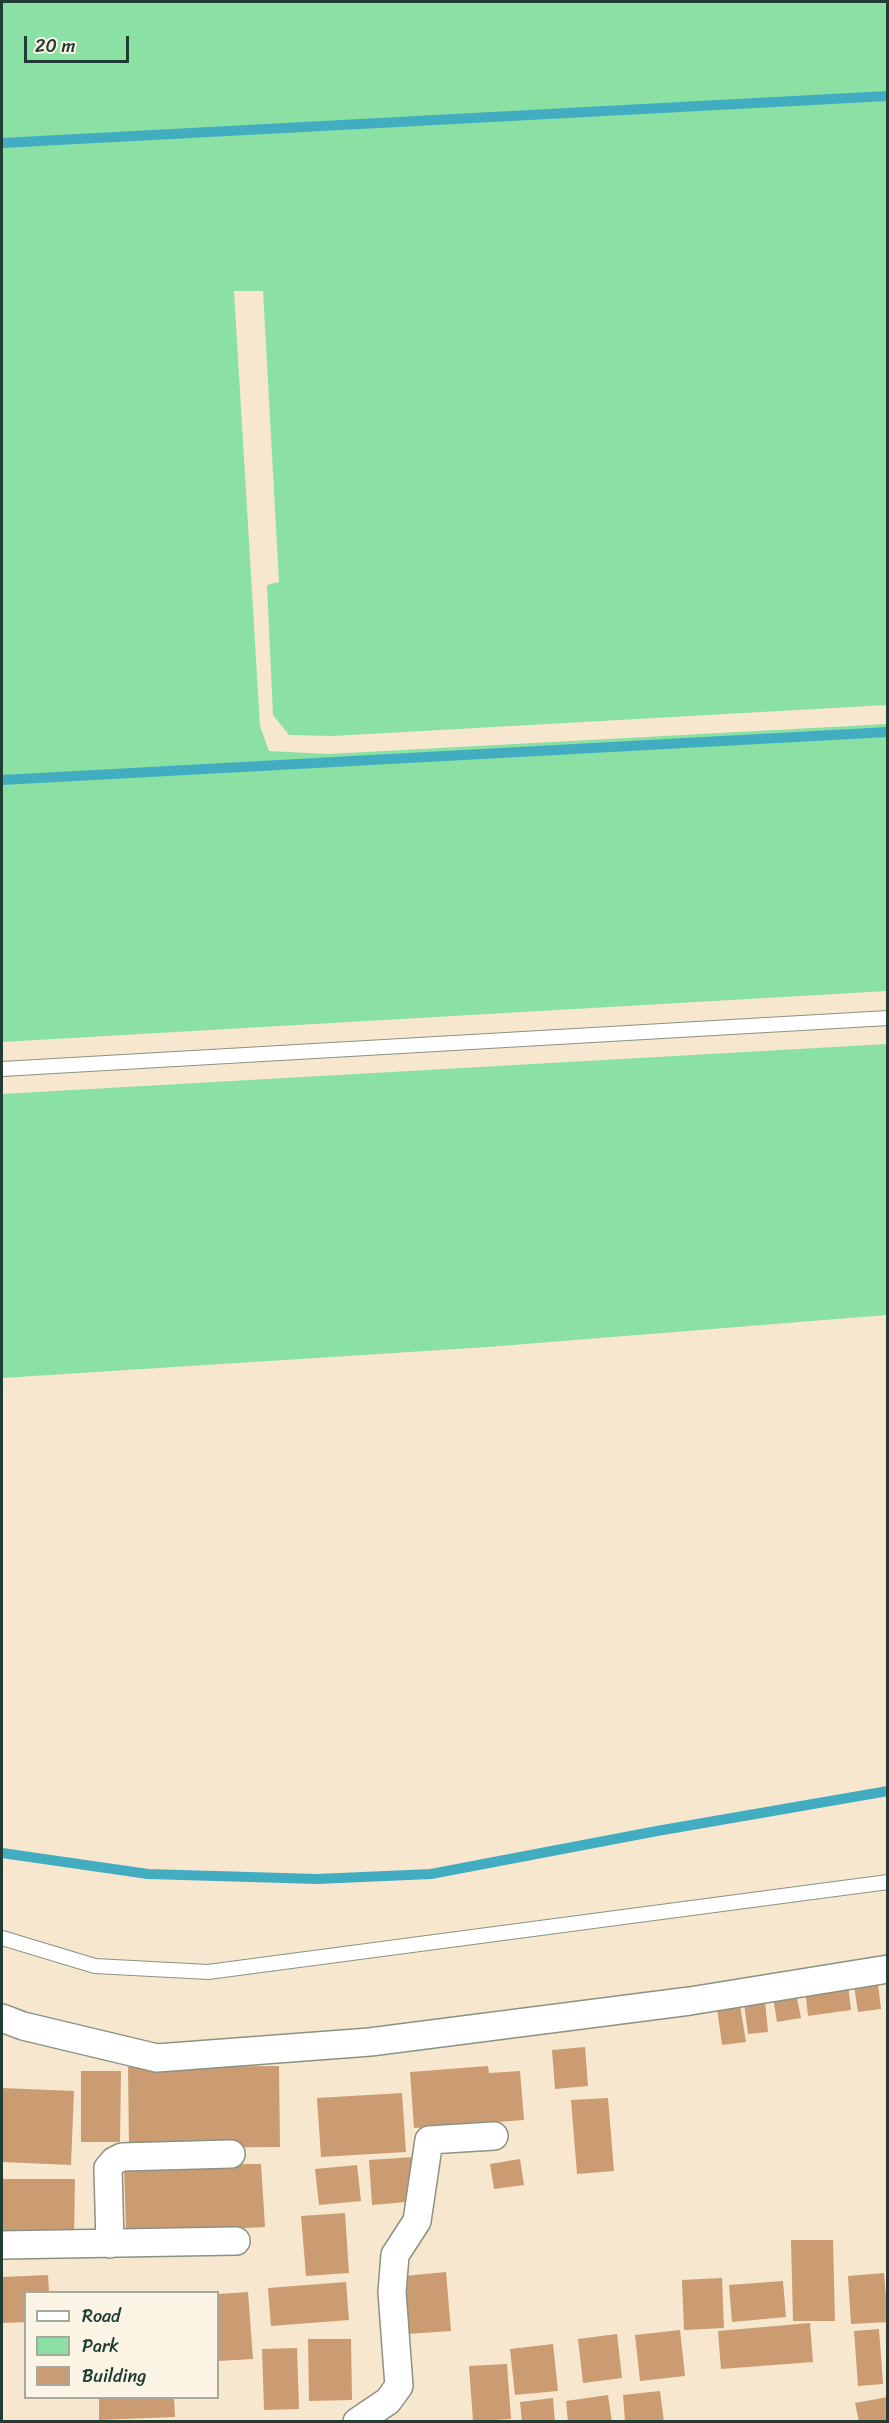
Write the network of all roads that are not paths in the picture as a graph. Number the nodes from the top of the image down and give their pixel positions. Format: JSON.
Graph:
{"nodes":[{"id":1,"x":888,"y":1018,"type":"edge"},
{"id":2,"x":2,"y":1069,"type":"edge"},
{"id":3,"x":888,"y":1881,"type":"edge"},
{"id":4,"x":2,"y":1938,"type":"edge"},
{"id":5,"x":888,"y":1969,"type":"edge"},
{"id":6,"x":2,"y":2018,"type":"edge"},
{"id":7,"x":494,"y":2136,"type":"dead end"},
{"id":8,"x":231,"y":2154,"type":"dead end"},
{"id":9,"x":236,"y":2241,"type":"dead end"},
{"id":10,"x":110,"y":2244,"type":"junction"},
{"id":11,"x":2,"y":2245,"type":"edge"},
{"id":12,"x":357,"y":2421,"type":"edge"}],
"edges":[{"from":1,"to":2,"type":"lane"},
{"from":3,"to":4,"type":"lane"},
{"from":5,"to":6,"type":"street"},
{"from":7,"to":12,"type":"street"},
{"from":8,"to":10,"type":"street"},
{"from":9,"to":10,"type":"street"},
{"from":10,"to":11,"type":"street"}]}
